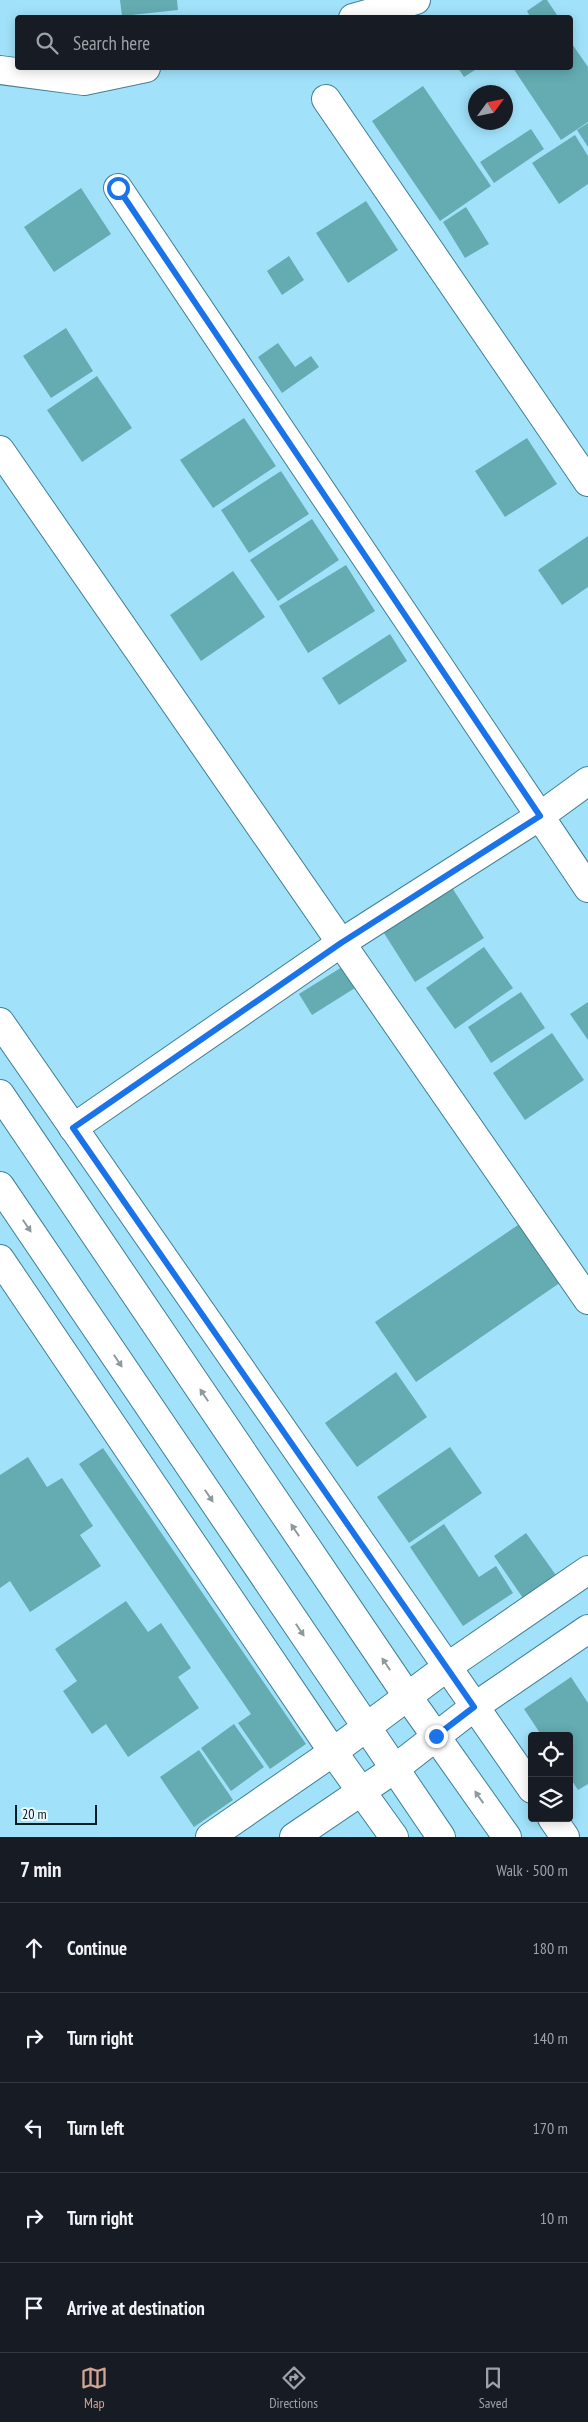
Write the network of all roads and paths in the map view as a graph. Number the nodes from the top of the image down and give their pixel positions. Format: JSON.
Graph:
{"nodes":[{"id":1,"x":416,"y":0,"type":"edge"},
{"id":2,"x":364,"y":15,"type":"edge"},
{"id":3,"x":0,"y":70,"type":"edge"},
{"id":4,"x":136,"y":70,"type":"edge"},
{"id":5,"x":326,"y":99,"type":"dead end"},
{"id":6,"x":118,"y":188,"type":"dead end"},
{"id":7,"x":0,"y":450,"type":"edge"},
{"id":8,"x":588,"y":482,"type":"edge"},
{"id":9,"x":588,"y":781,"type":"edge"},
{"id":10,"x":540,"y":816,"type":"junction"},
{"id":11,"x":588,"y":888,"type":"edge"},
{"id":12,"x":341,"y":943,"type":"junction"},
{"id":13,"x":0,"y":1022,"type":"edge"},
{"id":14,"x":0,"y":1094,"type":"edge"},
{"id":15,"x":73,"y":1128,"type":"junction"},
{"id":16,"x":0,"y":1186,"type":"edge"},
{"id":17,"x":0,"y":1259,"type":"edge"},
{"id":18,"x":588,"y":1300,"type":"edge"},
{"id":19,"x":588,"y":1570,"type":"edge"},
{"id":20,"x":588,"y":1629,"type":"edge"},
{"id":21,"x":447,"y":1667,"type":"junction"},
{"id":22,"x":408,"y":1697,"type":"junction"},
{"id":23,"x":474,"y":1707,"type":"junction"},
{"id":24,"x":365,"y":1727,"type":"junction"},
{"id":25,"x":436,"y":1736,"type":"junction"},
{"id":26,"x":333,"y":1752,"type":"junction"},
{"id":27,"x":394,"y":1770,"type":"junction"},
{"id":28,"x":528,"y":1783,"type":"edge"},
{"id":29,"x":362,"y":1792,"type":"junction"},
{"id":30,"x":555,"y":1822,"type":"edge"},
{"id":31,"x":210,"y":1837,"type":"edge"},
{"id":32,"x":294,"y":1837,"type":"edge"},
{"id":33,"x":394,"y":1837,"type":"edge"},
{"id":34,"x":441,"y":1837,"type":"edge"},
{"id":35,"x":507,"y":1837,"type":"edge"},
{"id":36,"x":565,"y":1837,"type":"edge"}],
"edges":[{"from":1,"to":2,"type":"street"},
{"from":3,"to":4,"type":"street"},
{"from":5,"to":8,"type":"street"},
{"from":6,"to":10,"type":"street"},
{"from":7,"to":12,"type":"street"},
{"from":9,"to":10,"type":"street"},
{"from":10,"to":11,"type":"street"},
{"from":10,"to":12,"type":"street"},
{"from":12,"to":15,"type":"street"},
{"from":12,"to":18,"type":"street"},
{"from":13,"to":15,"type":"street"},
{"from":22,"to":14,"type":"street","one_way":true},
{"from":15,"to":21,"type":"street"},
{"from":16,"to":24,"type":"street","one_way":true},
{"from":17,"to":26,"type":"street"},
{"from":19,"to":21,"type":"street"},
{"from":20,"to":23,"type":"street"},
{"from":21,"to":22,"type":"street"},
{"from":21,"to":23,"type":"street"},
{"from":22,"to":24,"type":"street"},
{"from":22,"to":25,"type":"street"},
{"from":23,"to":25,"type":"street"},
{"from":23,"to":28,"type":"street"},
{"from":24,"to":26,"type":"street"},
{"from":24,"to":27,"type":"street"},
{"from":25,"to":27,"type":"street"},
{"from":35,"to":25,"type":"street","one_way":true},
{"from":26,"to":29,"type":"street"},
{"from":26,"to":31,"type":"street"},
{"from":27,"to":29,"type":"street"},
{"from":27,"to":34,"type":"street"},
{"from":29,"to":32,"type":"street"},
{"from":29,"to":33,"type":"street"},
{"from":30,"to":36,"type":"street"}]}
